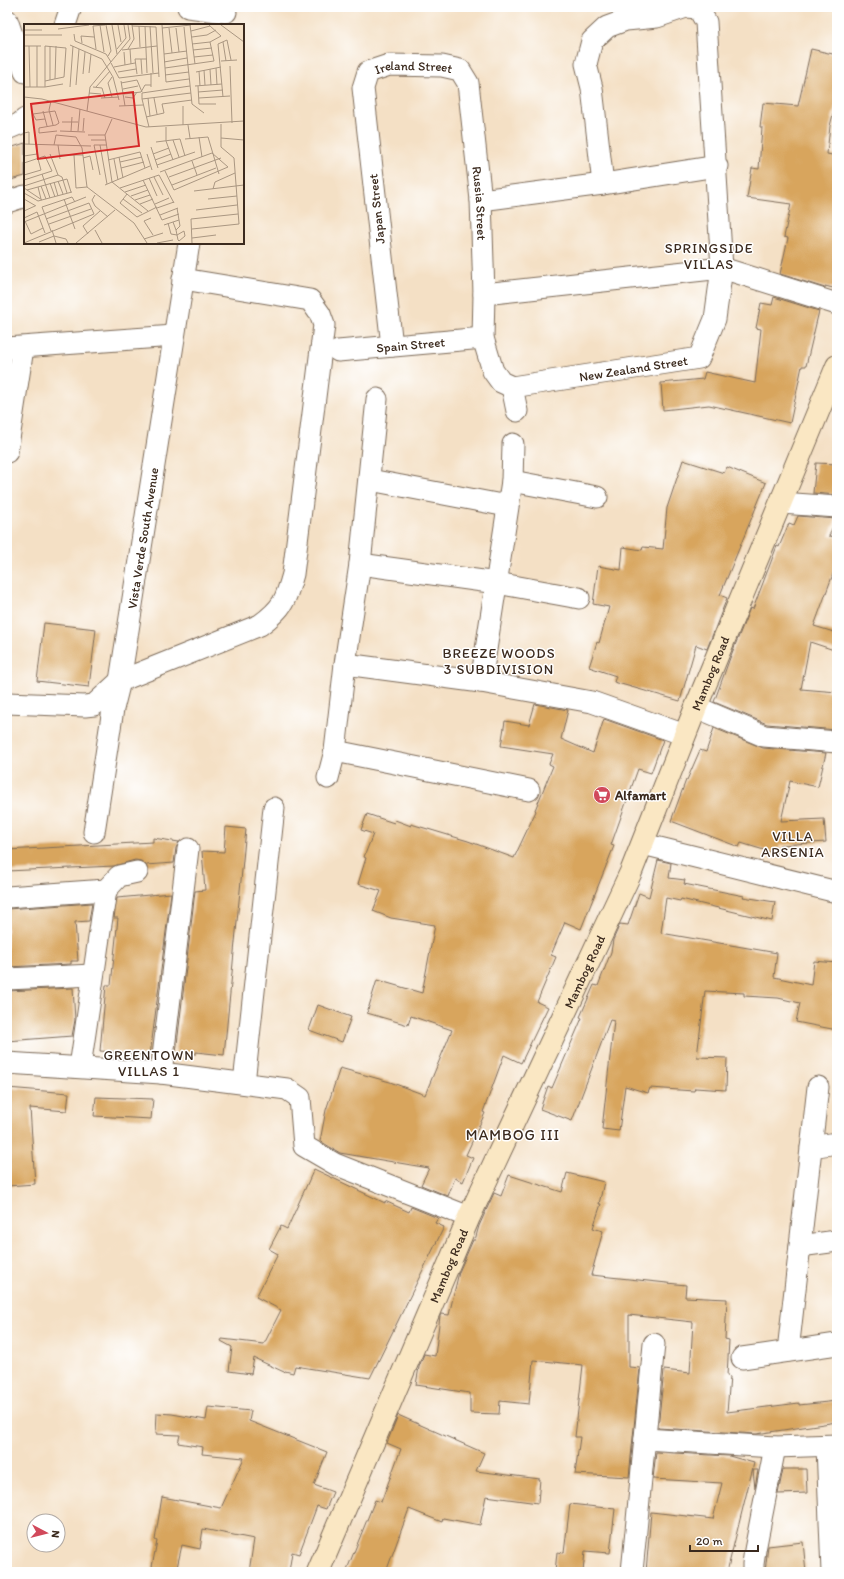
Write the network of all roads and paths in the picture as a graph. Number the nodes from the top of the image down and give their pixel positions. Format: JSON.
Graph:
{"nodes":[{"id":1,"x":70,"y":7,"type":"edge"},
{"id":2,"x":188,"y":7,"type":"edge"},
{"id":3,"x":225,"y":15,"type":"edge"},
{"id":4,"x":7,"y":20,"type":"edge"},
{"id":5,"x":65,"y":24,"type":"edge"},
{"id":6,"x":24,"y":69,"type":"edge"},
{"id":7,"x":460,"y":70,"type":"joint"},
{"id":8,"x":368,"y":72,"type":"joint"},
{"id":9,"x":24,"y":120,"type":"edge"},
{"id":10,"x":7,"y":129,"type":"edge"},
{"id":11,"x":717,"y":166,"type":"junction"},
{"id":12,"x":603,"y":184,"type":"junction"},
{"id":13,"x":24,"y":196,"type":"edge"},
{"id":14,"x":481,"y":200,"type":"junction"},
{"id":15,"x":7,"y":202,"type":"edge"},
{"id":16,"x":189,"y":244,"type":"edge"},
{"id":17,"x":722,"y":268,"type":"junction"},
{"id":18,"x":183,"y":279,"type":"junction"},
{"id":19,"x":484,"y":294,"type":"junction"},
{"id":20,"x":837,"y":304,"type":"edge"},
{"id":21,"x":174,"y":336,"type":"junction"},
{"id":22,"x":484,"y":338,"type":"junction"},
{"id":23,"x":392,"y":346,"type":"junction"},
{"id":24,"x":15,"y":348,"type":"edge"},
{"id":25,"x":338,"y":351,"type":"dead end"},
{"id":26,"x":837,"y":366,"type":"edge"},
{"id":27,"x":512,"y":388,"type":"junction"},
{"id":28,"x":377,"y":399,"type":"dead end"},
{"id":29,"x":517,"y":411,"type":"dead end"},
{"id":30,"x":514,"y":444,"type":"dead end"},
{"id":31,"x":7,"y":452,"type":"edge"},
{"id":32,"x":370,"y":480,"type":"junction"},
{"id":33,"x":512,"y":480,"type":"junction"},
{"id":34,"x":597,"y":497,"type":"dead end"},
{"id":35,"x":781,"y":502,"type":"junction"},
{"id":36,"x":507,"y":506,"type":"junction"},
{"id":37,"x":837,"y":507,"type":"edge"},
{"id":38,"x":360,"y":564,"type":"junction"},
{"id":39,"x":497,"y":583,"type":"junction"},
{"id":40,"x":579,"y":598,"type":"dead end"},
{"id":41,"x":345,"y":664,"type":"junction"},
{"id":42,"x":120,"y":681,"type":"junction"},
{"id":43,"x":481,"y":682,"type":"junction"},
{"id":44,"x":7,"y":703,"type":"edge"},
{"id":45,"x":696,"y":707,"type":"junction"},
{"id":46,"x":685,"y":735,"type":"junction"},
{"id":47,"x":837,"y":742,"type":"edge"},
{"id":48,"x":335,"y":751,"type":"junction"},
{"id":49,"x":328,"y":778,"type":"dead end"},
{"id":50,"x":529,"y":790,"type":"dead end"},
{"id":51,"x":274,"y":808,"type":"dead end"},
{"id":52,"x":94,"y":832,"type":"dead end"},
{"id":53,"x":642,"y":844,"type":"junction"},
{"id":54,"x":188,"y":849,"type":"dead end"},
{"id":55,"x":137,"y":872,"type":"dead end"},
{"id":56,"x":106,"y":890,"type":"junction"},
{"id":57,"x":837,"y":892,"type":"edge"},
{"id":58,"x":7,"y":897,"type":"edge"},
{"id":59,"x":93,"y":975,"type":"junction"},
{"id":60,"x":7,"y":979,"type":"edge"},
{"id":61,"x":7,"y":1063,"type":"edge"},
{"id":62,"x":80,"y":1067,"type":"junction"},
{"id":63,"x":161,"y":1073,"type":"junction"},
{"id":64,"x":244,"y":1083,"type":"junction"},
{"id":65,"x":818,"y":1087,"type":"dead end"},
{"id":66,"x":837,"y":1143,"type":"edge"},
{"id":67,"x":811,"y":1147,"type":"junction"},
{"id":68,"x":470,"y":1217,"type":"junction"},
{"id":69,"x":837,"y":1241,"type":"edge"},
{"id":70,"x":800,"y":1246,"type":"junction"},
{"id":71,"x":654,"y":1344,"type":"dead end"},
{"id":72,"x":837,"y":1344,"type":"edge"},
{"id":73,"x":788,"y":1351,"type":"junction"},
{"id":74,"x":742,"y":1358,"type":"dead end"},
{"id":75,"x":645,"y":1438,"type":"junction"},
{"id":76,"x":832,"y":1446,"type":"edge"},
{"id":77,"x":775,"y":1447,"type":"junction"},
{"id":78,"x":318,"y":1572,"type":"edge"},
{"id":79,"x":632,"y":1572,"type":"edge"},
{"id":80,"x":754,"y":1572,"type":"edge"},
{"id":81,"x":832,"y":1572,"type":"edge"}],
"edges":[{"from":1,"to":5,"type":"street"},
{"from":2,"to":3,"type":"street"},
{"from":4,"to":6,"type":"street"},
{"from":7,"to":8,"type":"street","name":"Ireland Street"},
{"from":7,"to":14,"type":"street","name":"Russia Street"},
{"from":8,"to":23,"type":"street","name":"Japan Street"},
{"from":9,"to":10,"type":"street"},
{"from":11,"to":12,"type":"street"},
{"from":11,"to":12,"type":"street","name":"New Zealand Street"},
{"from":11,"to":17,"type":"street","name":"New Zealand Street"},
{"from":12,"to":14,"type":"street"},
{"from":13,"to":15,"type":"street"},
{"from":14,"to":19,"type":"street","name":"Russia Street"},
{"from":16,"to":18,"type":"street","name":"Vista Verde South Avenue"},
{"from":17,"to":19,"type":"street"},
{"from":17,"to":20,"type":"street"},
{"from":17,"to":27,"type":"street","name":"New Zealand Street"},
{"from":18,"to":21,"type":"street","name":"Vista Verde South Avenue"},
{"from":18,"to":42,"type":"street"},
{"from":19,"to":22,"type":"street","name":"Russia Street"},
{"from":21,"to":24,"type":"street"},
{"from":21,"to":42,"type":"street","name":"Vista Verde South Avenue"},
{"from":22,"to":23,"type":"street","name":"Spain Street"},
{"from":22,"to":27,"type":"street"},
{"from":23,"to":25,"type":"street","name":"Spain Street"},
{"from":24,"to":31,"type":"street"},
{"from":26,"to":35,"type":"main road","name":"Mambog Road"},
{"from":27,"to":29,"type":"street"},
{"from":28,"to":32,"type":"street"},
{"from":30,"to":33,"type":"street"},
{"from":32,"to":36,"type":"street"},
{"from":32,"to":38,"type":"street"},
{"from":33,"to":34,"type":"street"},
{"from":33,"to":36,"type":"street"},
{"from":35,"to":37,"type":"street"},
{"from":35,"to":45,"type":"main road","name":"Mambog Road"},
{"from":36,"to":39,"type":"street"},
{"from":38,"to":39,"type":"street"},
{"from":38,"to":41,"type":"street"},
{"from":39,"to":40,"type":"street"},
{"from":39,"to":43,"type":"street"},
{"from":41,"to":43,"type":"street"},
{"from":41,"to":48,"type":"street"},
{"from":42,"to":44,"type":"street"},
{"from":42,"to":52,"type":"street","name":"Vista Verde South Avenue"},
{"from":43,"to":46,"type":"street"},
{"from":45,"to":46,"type":"main road","name":"Mambog Road"},
{"from":45,"to":47,"type":"street"},
{"from":46,"to":53,"type":"main road","name":"Mambog Road"},
{"from":48,"to":49,"type":"street"},
{"from":48,"to":50,"type":"street"},
{"from":51,"to":64,"type":"street"},
{"from":53,"to":57,"type":"street"},
{"from":53,"to":68,"type":"main road","name":"Mambog Road"},
{"from":54,"to":63,"type":"street"},
{"from":55,"to":56,"type":"street"},
{"from":56,"to":58,"type":"street"},
{"from":56,"to":59,"type":"street"},
{"from":59,"to":60,"type":"street"},
{"from":59,"to":62,"type":"street"},
{"from":61,"to":62,"type":"street"},
{"from":62,"to":63,"type":"street"},
{"from":63,"to":64,"type":"street"},
{"from":64,"to":68,"type":"street"},
{"from":65,"to":67,"type":"street"},
{"from":66,"to":67,"type":"street"},
{"from":67,"to":70,"type":"street"},
{"from":68,"to":78,"type":"main road","name":"Mambog Road"},
{"from":69,"to":70,"type":"street"},
{"from":70,"to":73,"type":"street"},
{"from":71,"to":75,"type":"street"},
{"from":72,"to":73,"type":"street"},
{"from":73,"to":74,"type":"street"},
{"from":75,"to":77,"type":"street"},
{"from":75,"to":79,"type":"street"},
{"from":76,"to":77,"type":"street"},
{"from":76,"to":81,"type":"street"},
{"from":77,"to":80,"type":"street"}]}
